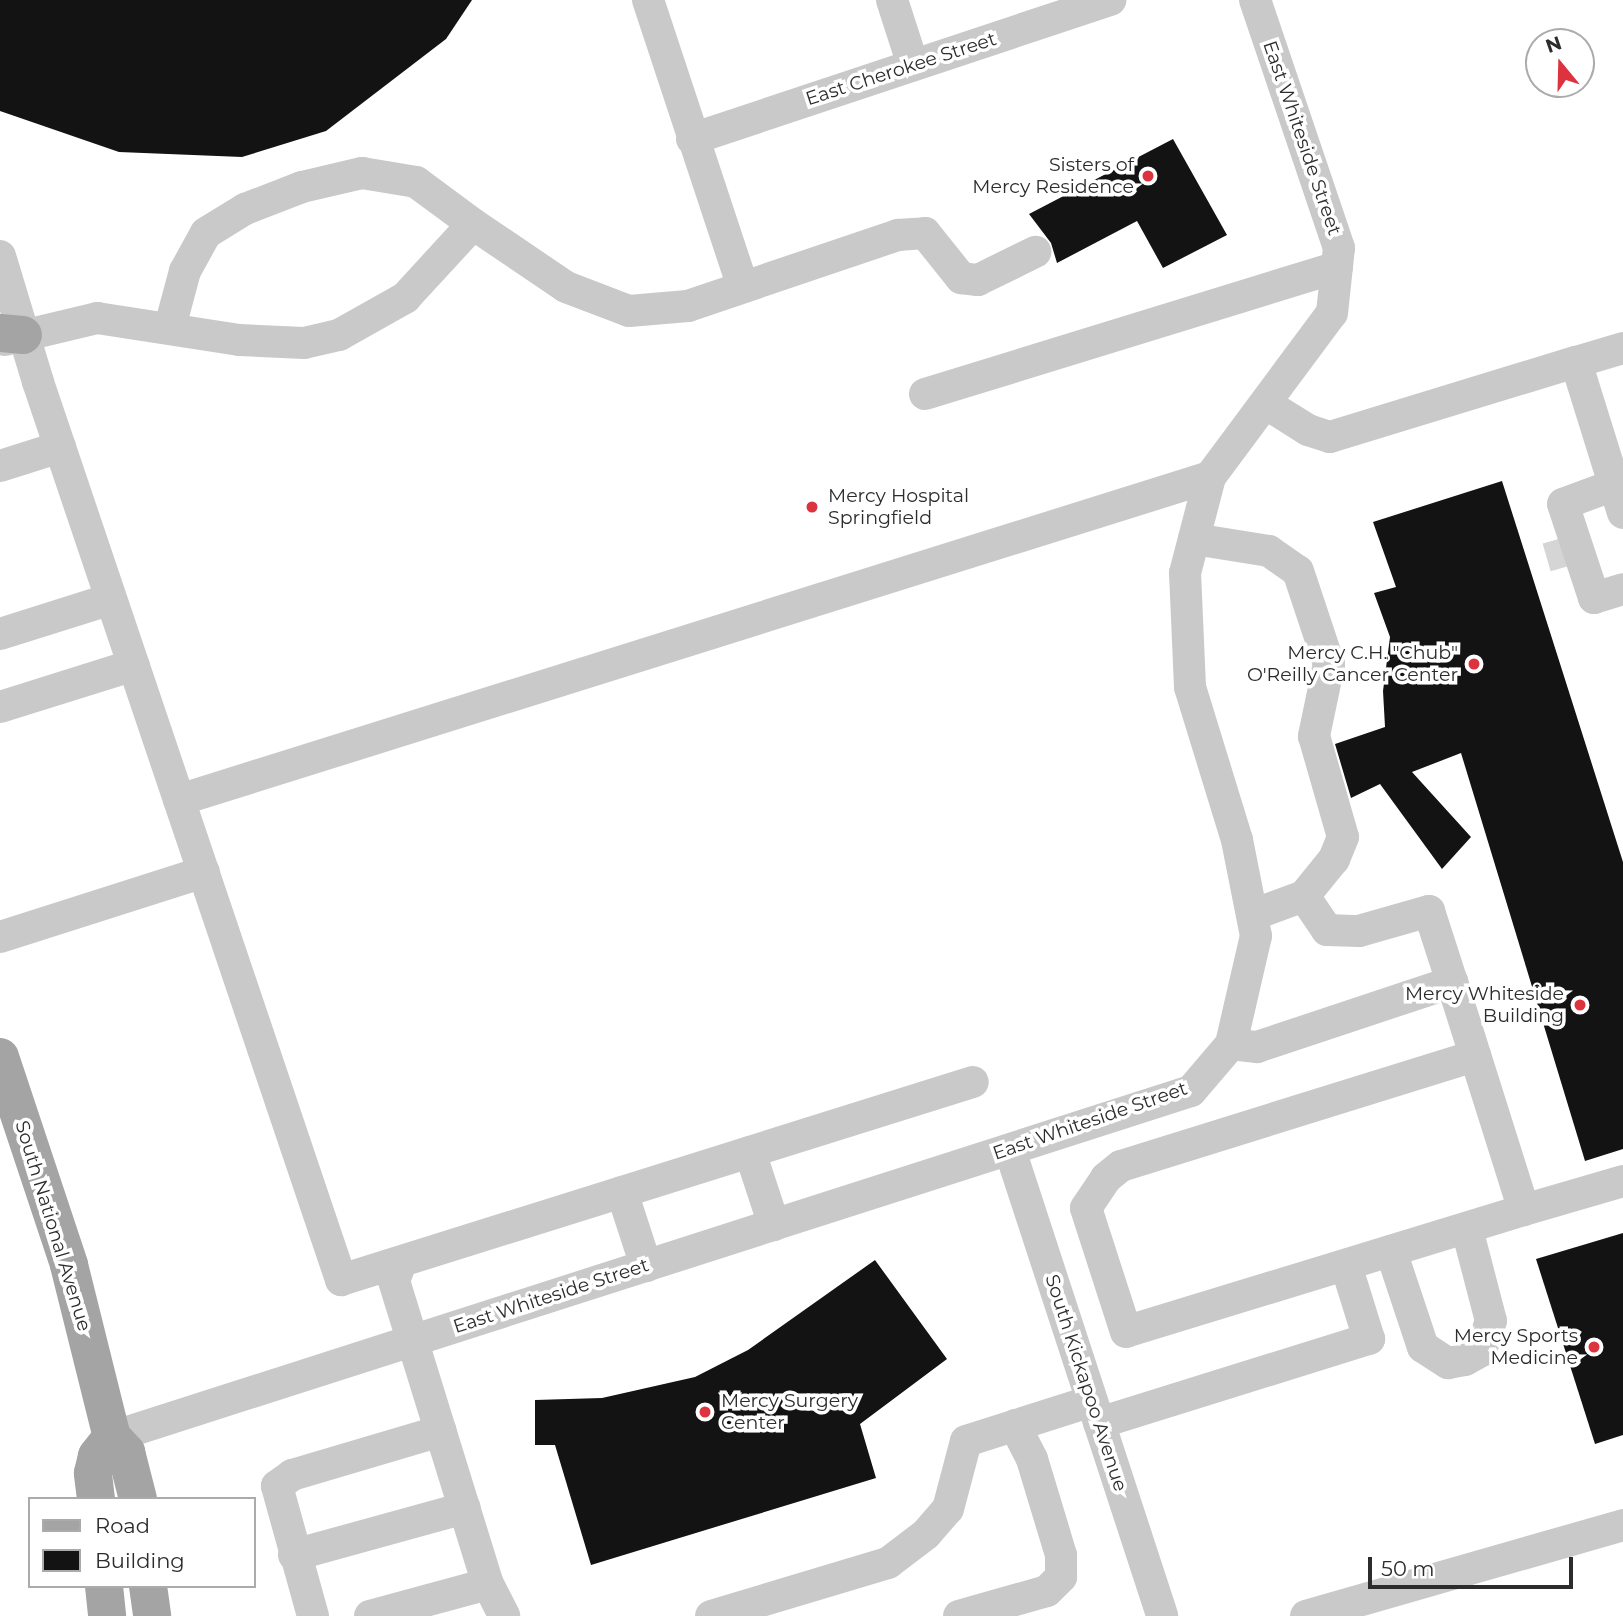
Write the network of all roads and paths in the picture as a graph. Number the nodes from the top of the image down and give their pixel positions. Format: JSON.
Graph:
{"nodes":[{"id":1,"x":648,"y":0,"type":"edge"},
{"id":2,"x":892,"y":0,"type":"edge"},
{"id":3,"x":1110,"y":0,"type":"edge"},
{"id":4,"x":1255,"y":0,"type":"edge"},
{"id":5,"x":913,"y":65,"type":"junction"},
{"id":6,"x":692,"y":138,"type":"junction"},
{"id":7,"x":473,"y":225,"type":"junction"},
{"id":8,"x":1035,"y":252,"type":"dead end"},
{"id":9,"x":0,"y":256,"type":"edge"},
{"id":10,"x":1337,"y":267,"type":"junction"},
{"id":11,"x":743,"y":287,"type":"junction"},
{"id":12,"x":170,"y":327,"type":"junction"},
{"id":13,"x":8,"y":336,"type":"edge"},
{"id":14,"x":1623,"y":348,"type":"edge"},
{"id":15,"x":1576,"y":362,"type":"junction"},
{"id":16,"x":925,"y":394,"type":"dead end"},
{"id":17,"x":1268,"y":405,"type":"junction"},
{"id":18,"x":60,"y":447,"type":"junction"},
{"id":19,"x":0,"y":466,"type":"edge"},
{"id":20,"x":1210,"y":477,"type":"junction"},
{"id":21,"x":1619,"y":499,"type":"edge"},
{"id":22,"x":1563,"y":504,"type":"junction"},
{"id":23,"x":1194,"y":539,"type":"junction"},
{"id":24,"x":1609,"y":594,"type":"edge"},
{"id":25,"x":111,"y":599,"type":"junction"},
{"id":26,"x":0,"y":634,"type":"edge"},
{"id":27,"x":134,"y":665,"type":"junction"},
{"id":28,"x":0,"y":707,"type":"edge"},
{"id":29,"x":180,"y":800,"type":"junction"},
{"id":30,"x":204,"y":872,"type":"junction"},
{"id":31,"x":1304,"y":896,"type":"junction"},
{"id":32,"x":1252,"y":915,"type":"junction"},
{"id":33,"x":0,"y":937,"type":"edge"},
{"id":34,"x":1452,"y":982,"type":"junction"},
{"id":35,"x":1231,"y":1044,"type":"junction"},
{"id":36,"x":1475,"y":1056,"type":"junction"},
{"id":37,"x":0,"y":1057,"type":"edge"},
{"id":38,"x":974,"y":1082,"type":"dead end"},
{"id":39,"x":1191,"y":1091,"type":"junction"},
{"id":40,"x":1206,"y":1140,"type":"junction"},
{"id":41,"x":1010,"y":1150,"type":"junction"},
{"id":42,"x":750,"y":1152,"type":"junction"},
{"id":43,"x":1623,"y":1181,"type":"edge"},
{"id":44,"x":622,"y":1192,"type":"junction"},
{"id":45,"x":1524,"y":1210,"type":"junction"},
{"id":46,"x":774,"y":1225,"type":"junction"},
{"id":47,"x":1466,"y":1229,"type":"junction"},
{"id":48,"x":1391,"y":1251,"type":"junction"},
{"id":49,"x":401,"y":1262,"type":"junction"},
{"id":50,"x":1346,"y":1265,"type":"junction"},
{"id":51,"x":646,"y":1266,"type":"junction"},
{"id":52,"x":1126,"y":1332,"type":"junction"},
{"id":53,"x":412,"y":1340,"type":"junction"},
{"id":54,"x":1075,"y":1348,"type":"junction"},
{"id":55,"x":1096,"y":1412,"type":"junction"},
{"id":56,"x":1015,"y":1425,"type":"junction"},
{"id":57,"x":441,"y":1431,"type":"junction"},
{"id":58,"x":113,"y":1437,"type":"junction"},
{"id":59,"x":96,"y":1497,"type":"edge"},
{"id":60,"x":137,"y":1497,"type":"edge"},
{"id":61,"x":465,"y":1508,"type":"junction"},
{"id":62,"x":1623,"y":1525,"type":"edge"},
{"id":63,"x":294,"y":1555,"type":"junction"},
{"id":64,"x":488,"y":1584,"type":"junction"},
{"id":65,"x":104,"y":1588,"type":"edge"},
{"id":66,"x":149,"y":1588,"type":"edge"},
{"id":67,"x":1372,"y":1607,"type":"edge"},
{"id":68,"x":749,"y":1611,"type":"edge"},
{"id":69,"x":107,"y":1616,"type":"edge"},
{"id":70,"x":152,"y":1616,"type":"edge"},
{"id":71,"x":313,"y":1616,"type":"edge"},
{"id":72,"x":370,"y":1616,"type":"edge"},
{"id":73,"x":504,"y":1616,"type":"edge"},
{"id":74,"x":711,"y":1616,"type":"edge"},
{"id":75,"x":959,"y":1616,"type":"edge"},
{"id":76,"x":1162,"y":1616,"type":"edge"},
{"id":77,"x":1306,"y":1616,"type":"edge"}],
"edges":[{"from":1,"to":6,"type":"street"},
{"from":2,"to":5,"type":"street"},
{"from":3,"to":5,"type":"street","name":"East Cherokee Street"},
{"from":4,"to":10,"type":"street","name":"East Whiteside Street"},
{"from":5,"to":6,"type":"street","name":"East Cherokee Street"},
{"from":6,"to":11,"type":"street"},
{"from":7,"to":11,"type":"street"},
{"from":7,"to":12,"type":"street"},
{"from":7,"to":12,"type":"street"},
{"from":8,"to":11,"type":"street"},
{"from":9,"to":13,"type":"street"},
{"from":10,"to":16,"type":"street"},
{"from":10,"to":17,"type":"street","name":"East Whiteside Street"},
{"from":12,"to":13,"type":"street"},
{"from":13,"to":18,"type":"street"},
{"from":14,"to":15,"type":"street"},
{"from":15,"to":17,"type":"street"},
{"from":15,"to":21,"type":"street"},
{"from":17,"to":20,"type":"street","name":"East Whiteside Street"},
{"from":18,"to":19,"type":"street"},
{"from":18,"to":25,"type":"street"},
{"from":20,"to":23,"type":"street","name":"East Whiteside Street"},
{"from":20,"to":29,"type":"street"},
{"from":21,"to":22,"type":"street"},
{"from":22,"to":24,"type":"street"},
{"from":22,"to":24,"type":"street"},
{"from":23,"to":31,"type":"street"},
{"from":23,"to":32,"type":"street","name":"East Whiteside Street"},
{"from":25,"to":26,"type":"street"},
{"from":25,"to":27,"type":"street"},
{"from":27,"to":28,"type":"street"},
{"from":27,"to":29,"type":"street"},
{"from":29,"to":30,"type":"street"},
{"from":30,"to":33,"type":"street"},
{"from":30,"to":49,"type":"street"},
{"from":31,"to":32,"type":"street"},
{"from":31,"to":34,"type":"street"},
{"from":32,"to":35,"type":"street","name":"East Whiteside Street"},
{"from":34,"to":35,"type":"street"},
{"from":34,"to":36,"type":"street"},
{"from":35,"to":39,"type":"street","name":"East Whiteside Street"},
{"from":36,"to":40,"type":"street"},
{"from":36,"to":45,"type":"street"},
{"from":37,"to":58,"type":"main road","name":"South National Avenue"},
{"from":38,"to":42,"type":"street"},
{"from":39,"to":40,"type":"street"},
{"from":39,"to":41,"type":"street","name":"East Whiteside Street"},
{"from":40,"to":52,"type":"street"},
{"from":41,"to":46,"type":"street","name":"East Whiteside Street"},
{"from":41,"to":54,"type":"street","name":"South Kickapoo Avenue"},
{"from":42,"to":44,"type":"street"},
{"from":42,"to":46,"type":"street"},
{"from":43,"to":45,"type":"street"},
{"from":44,"to":49,"type":"street"},
{"from":44,"to":51,"type":"street"},
{"from":45,"to":47,"type":"street"},
{"from":46,"to":51,"type":"street","name":"East Whiteside Street"},
{"from":47,"to":48,"type":"street"},
{"from":47,"to":48,"type":"street"},
{"from":48,"to":50,"type":"street"},
{"from":49,"to":53,"type":"street"},
{"from":50,"to":52,"type":"street"},
{"from":50,"to":55,"type":"street"},
{"from":51,"to":53,"type":"street","name":"East Whiteside Street"},
{"from":52,"to":54,"type":"street"},
{"from":53,"to":57,"type":"street"},
{"from":53,"to":58,"type":"street","name":"East Whiteside Street"},
{"from":54,"to":55,"type":"street","name":"South Kickapoo Avenue"},
{"from":55,"to":56,"type":"street"},
{"from":55,"to":76,"type":"street","name":"South Kickapoo Avenue"},
{"from":56,"to":68,"type":"street"},
{"from":56,"to":75,"type":"street"},
{"from":57,"to":61,"type":"street"},
{"from":57,"to":63,"type":"street"},
{"from":58,"to":59,"type":"main road"},
{"from":58,"to":60,"type":"main road","name":"South National Avenue"},
{"from":61,"to":63,"type":"street"},
{"from":61,"to":64,"type":"street"},
{"from":62,"to":67,"type":"street"},
{"from":63,"to":71,"type":"street"},
{"from":64,"to":72,"type":"street"},
{"from":64,"to":73,"type":"street"},
{"from":65,"to":69,"type":"main road"},
{"from":66,"to":70,"type":"main road"},
{"from":67,"to":77,"type":"street"},
{"from":68,"to":74,"type":"street"}]}
